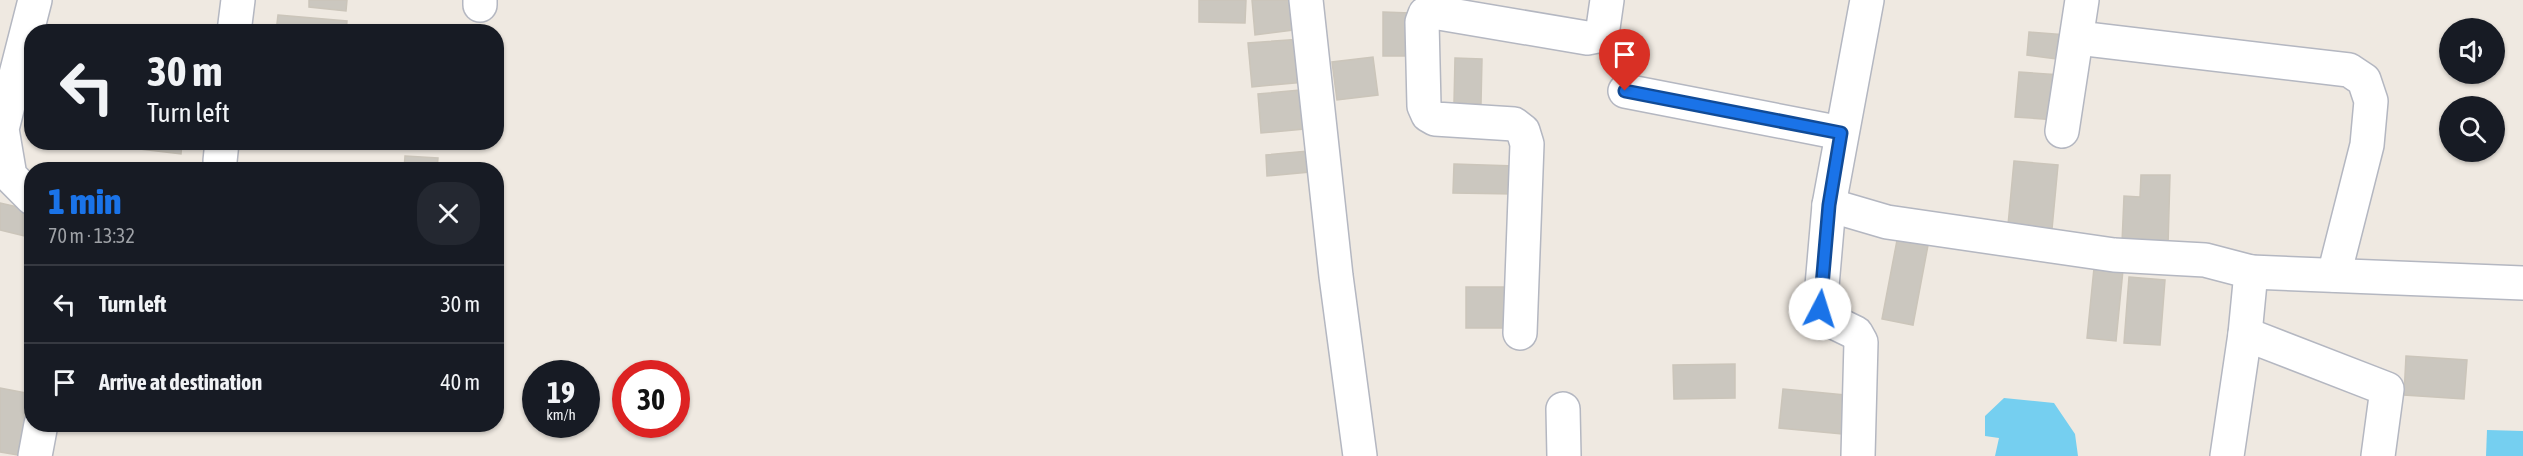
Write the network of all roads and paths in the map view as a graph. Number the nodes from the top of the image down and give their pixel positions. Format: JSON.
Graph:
{"nodes":[{"id":1,"x":35,"y":0,"type":"edge"},
{"id":2,"x":238,"y":0,"type":"edge"},
{"id":3,"x":1306,"y":0,"type":"edge"},
{"id":4,"x":1607,"y":0,"type":"edge"},
{"id":5,"x":1867,"y":0,"type":"edge"},
{"id":6,"x":2082,"y":0,"type":"edge"},
{"id":7,"x":28,"y":24,"type":"edge"},
{"id":8,"x":235,"y":24,"type":"edge"},
{"id":9,"x":24,"y":35,"type":"edge"},
{"id":10,"x":2078,"y":38,"type":"junction"},
{"id":11,"x":1625,"y":91,"type":"dead end"},
{"id":12,"x":3,"y":103,"type":"edge"},
{"id":13,"x":2062,"y":131,"type":"dead end"},
{"id":14,"x":1841,"y":133,"type":"junction"},
{"id":15,"x":14,"y":188,"type":"edge"},
{"id":16,"x":1829,"y":205,"type":"junction"},
{"id":17,"x":2251,"y":272,"type":"junction"},
{"id":18,"x":2334,"y":275,"type":"junction"},
{"id":19,"x":2523,"y":283,"type":"edge"},
{"id":20,"x":1520,"y":333,"type":"dead end"},
{"id":21,"x":2245,"y":334,"type":"junction"},
{"id":22,"x":1563,"y":409,"type":"dead end"},
{"id":23,"x":39,"y":432,"type":"edge"},
{"id":24,"x":35,"y":456,"type":"edge"},
{"id":25,"x":1360,"y":456,"type":"edge"},
{"id":26,"x":1564,"y":456,"type":"edge"},
{"id":27,"x":1858,"y":456,"type":"edge"},
{"id":28,"x":2227,"y":456,"type":"edge"},
{"id":29,"x":2378,"y":456,"type":"edge"}],
"edges":[{"from":1,"to":7,"type":"street"},
{"from":2,"to":8,"type":"street"},
{"from":3,"to":25,"type":"street"},
{"from":4,"to":20,"type":"street"},
{"from":5,"to":14,"type":"street"},
{"from":6,"to":10,"type":"street"},
{"from":9,"to":12,"type":"street"},
{"from":10,"to":13,"type":"street"},
{"from":10,"to":18,"type":"street"},
{"from":11,"to":14,"type":"street"},
{"from":12,"to":15,"type":"street"},
{"from":14,"to":16,"type":"street"},
{"from":16,"to":17,"type":"street"},
{"from":16,"to":27,"type":"street"},
{"from":17,"to":18,"type":"street"},
{"from":17,"to":21,"type":"street"},
{"from":18,"to":19,"type":"street"},
{"from":21,"to":28,"type":"street"},
{"from":21,"to":29,"type":"street"},
{"from":22,"to":26,"type":"street"},
{"from":23,"to":24,"type":"street"}]}
